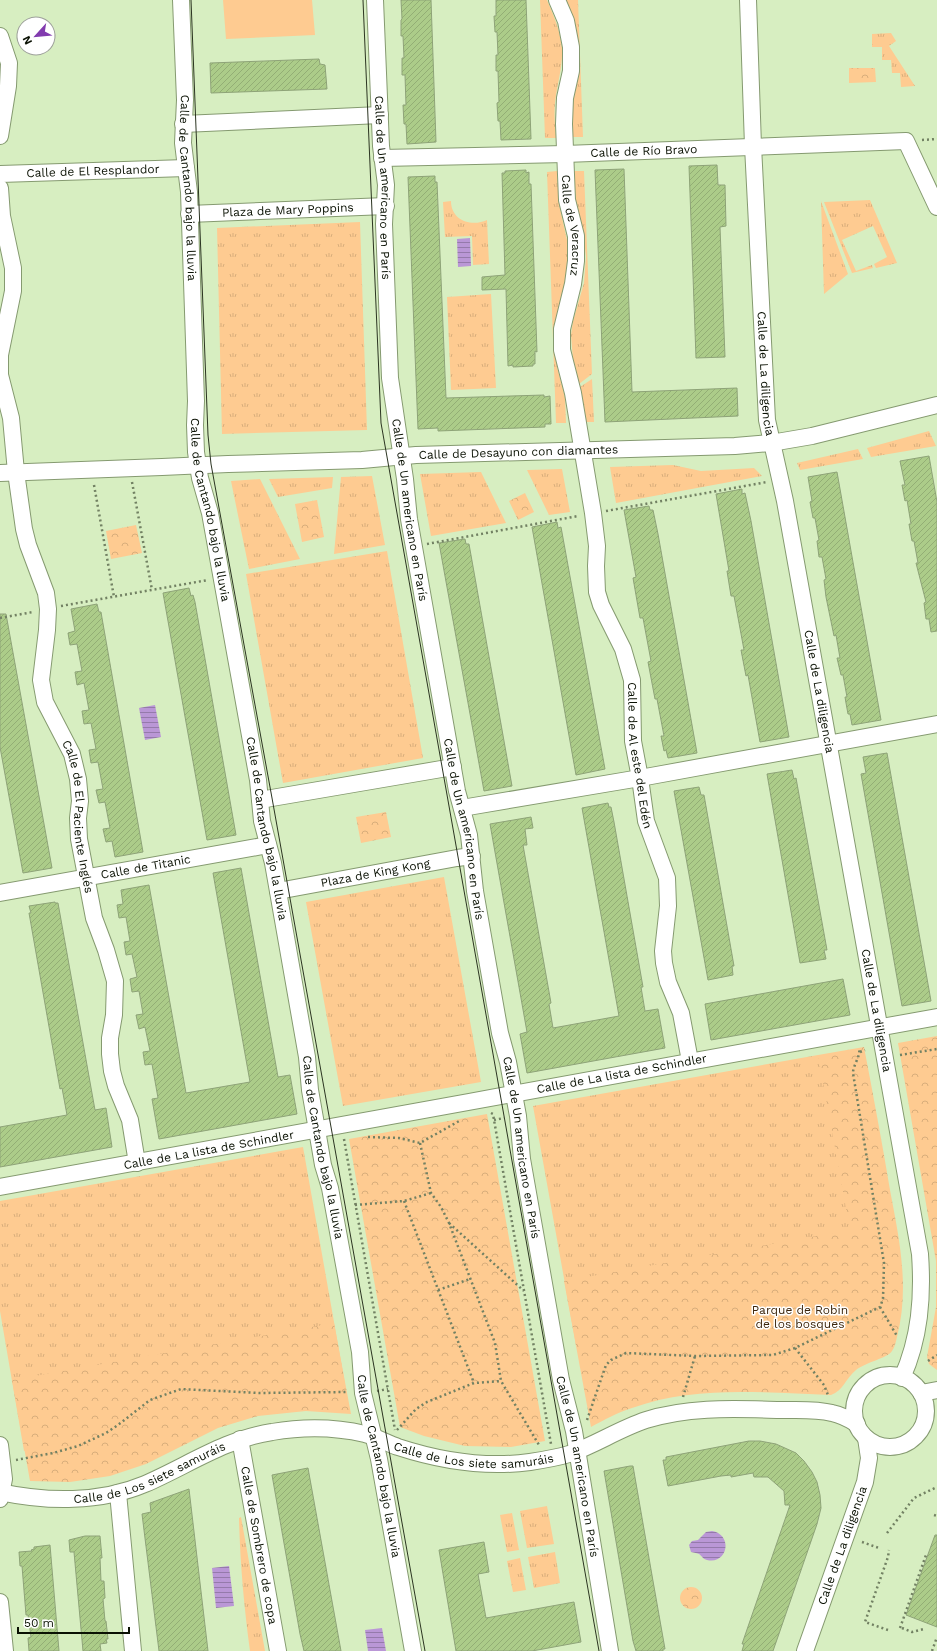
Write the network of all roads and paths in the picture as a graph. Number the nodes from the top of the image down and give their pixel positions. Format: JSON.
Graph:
{"nodes":[{"id":1,"x":181,"y":0,"type":"edge"},
{"id":2,"x":375,"y":0,"type":"edge"},
{"id":3,"x":557,"y":0,"type":"edge"},
{"id":4,"x":748,"y":0,"type":"edge"},
{"id":5,"x":0,"y":36,"type":"edge"},
{"id":6,"x":380,"y":115,"type":"junction"},
{"id":7,"x":183,"y":124,"type":"junction"},
{"id":8,"x":0,"y":136,"type":"edge"},
{"id":9,"x":937,"y":139,"type":"edge"},
{"id":10,"x":923,"y":140,"type":"dead end"},
{"id":11,"x":753,"y":146,"type":"junction"},
{"id":12,"x":565,"y":154,"type":"junction"},
{"id":13,"x":382,"y":158,"type":"junction"},
{"id":14,"x":186,"y":168,"type":"junction"},
{"id":15,"x":0,"y":174,"type":"edge"},
{"id":16,"x":0,"y":188,"type":"edge"},
{"id":17,"x":386,"y":206,"type":"junction"},
{"id":18,"x":937,"y":207,"type":"edge"},
{"id":19,"x":189,"y":214,"type":"junction"},
{"id":20,"x":937,"y":405,"type":"edge"},
{"id":21,"x":771,"y":443,"type":"junction"},
{"id":22,"x":582,"y":449,"type":"junction"},
{"id":23,"x":402,"y":456,"type":"junction"},
{"id":24,"x":198,"y":465,"type":"junction"},
{"id":25,"x":130,"y":469,"type":"junction"},
{"id":26,"x":92,"y":470,"type":"junction"},
{"id":27,"x":8,"y":473,"type":"edge"},
{"id":28,"x":222,"y":578,"type":"junction"},
{"id":29,"x":152,"y":590,"type":"junction"},
{"id":30,"x":114,"y":597,"type":"junction"},
{"id":31,"x":48,"y":609,"type":"junction"},
{"id":32,"x":0,"y":618,"type":"edge"},
{"id":33,"x":937,"y":724,"type":"edge"},
{"id":34,"x":829,"y":745,"type":"junction"},
{"id":35,"x":453,"y":767,"type":"junction"},
{"id":36,"x":640,"y":778,"type":"junction"},
{"id":37,"x":260,"y":800,"type":"junction"},
{"id":38,"x":462,"y":808,"type":"junction"},
{"id":39,"x":268,"y":845,"type":"junction"},
{"id":40,"x":472,"y":856,"type":"junction"},
{"id":41,"x":87,"y":878,"type":"junction"},
{"id":42,"x":278,"y":891,"type":"junction"},
{"id":43,"x":0,"y":893,"type":"edge"},
{"id":44,"x":937,"y":1017,"type":"edge"},
{"id":45,"x":879,"y":1028,"type":"junction"},
{"id":46,"x":859,"y":1048,"type":"dead end"},
{"id":47,"x":937,"y":1049,"type":"edge"},
{"id":48,"x":865,"y":1050,"type":"dead end"},
{"id":49,"x":860,"y":1052,"type":"junction"},
{"id":50,"x":900,"y":1055,"type":"dead end"},
{"id":51,"x":690,"y":1061,"type":"junction"},
{"id":52,"x":513,"y":1093,"type":"junction"},
{"id":53,"x":484,"y":1099,"type":"junction"},
{"id":54,"x":464,"y":1118,"type":"dead end"},
{"id":55,"x":316,"y":1130,"type":"junction"},
{"id":56,"x":351,"y":1137,"type":"dead end"},
{"id":57,"x":363,"y":1137,"type":"dead end"},
{"id":58,"x":420,"y":1143,"type":"junction"},
{"id":59,"x":137,"y":1164,"type":"junction"},
{"id":60,"x":0,"y":1187,"type":"edge"},
{"id":61,"x":431,"y":1193,"type":"junction"},
{"id":62,"x":404,"y":1201,"type":"junction"},
{"id":63,"x":355,"y":1205,"type":"junction"},
{"id":64,"x":449,"y":1223,"type":"junction"},
{"id":65,"x":470,"y":1279,"type":"junction"},
{"id":66,"x":438,"y":1290,"type":"junction"},
{"id":67,"x":524,"y":1291,"type":"junction"},
{"id":68,"x":880,"y":1307,"type":"junction"},
{"id":69,"x":897,"y":1336,"type":"dead end"},
{"id":70,"x":796,"y":1348,"type":"junction"},
{"id":71,"x":937,"y":1355,"type":"edge"},
{"id":72,"x":696,"y":1356,"type":"junction"},
{"id":73,"x":928,"y":1361,"type":"dead end"},
{"id":74,"x":902,"y":1378,"type":"junction"},
{"id":75,"x":501,"y":1381,"type":"junction"},
{"id":76,"x":474,"y":1383,"type":"junction"},
{"id":77,"x":937,"y":1390,"type":"edge"},
{"id":78,"x":364,"y":1393,"type":"junction"},
{"id":79,"x":920,"y":1393,"type":"junction"},
{"id":80,"x":684,"y":1395,"type":"dead end"},
{"id":81,"x":828,"y":1395,"type":"dead end"},
{"id":82,"x":931,"y":1412,"type":"edge"},
{"id":83,"x":588,"y":1415,"type":"dead end"},
{"id":84,"x":856,"y":1424,"type":"junction"},
{"id":85,"x":374,"y":1437,"type":"junction"},
{"id":86,"x":866,"y":1438,"type":"junction"},
{"id":87,"x":240,"y":1439,"type":"junction"},
{"id":88,"x":0,"y":1445,"type":"edge"},
{"id":89,"x":578,"y":1450,"type":"junction"},
{"id":90,"x":551,"y":1458,"type":"junction"},
{"id":91,"x":3,"y":1462,"type":"junction"},
{"id":92,"x":937,"y":1486,"type":"edge"},
{"id":93,"x":118,"y":1493,"type":"junction"},
{"id":94,"x":1,"y":1495,"type":"edge"},
{"id":95,"x":887,"y":1533,"type":"dead end"},
{"id":96,"x":862,"y":1542,"type":"dead end"},
{"id":97,"x":878,"y":1548,"type":"dead end"},
{"id":98,"x":889,"y":1550,"type":"dead end"},
{"id":99,"x":926,"y":1555,"type":"dead end"},
{"id":100,"x":0,"y":1602,"type":"edge"},
{"id":101,"x":924,"y":1629,"type":"dead end"},
{"id":102,"x":888,"y":1630,"type":"dead end"},
{"id":103,"x":937,"y":1636,"type":"edge"},
{"id":104,"x":809,"y":1650,"type":"edge"},
{"id":105,"x":5,"y":1651,"type":"edge"},
{"id":106,"x":133,"y":1651,"type":"edge"},
{"id":107,"x":278,"y":1651,"type":"edge"},
{"id":108,"x":413,"y":1651,"type":"edge"},
{"id":109,"x":610,"y":1651,"type":"edge"},
{"id":110,"x":932,"y":1651,"type":"edge"}],
"edges":[{"from":1,"to":7,"type":"street","name":"Calle de Cantando bajo la lluvia"},
{"from":2,"to":6,"type":"street","name":"Calle de Un americano en París"},
{"from":3,"to":12,"type":"street","name":"Calle de Veracruz"},
{"from":4,"to":11,"type":"street","name":"Calle de La diligencia"},
{"from":5,"to":8,"type":"street"},
{"from":6,"to":7,"type":"street"},
{"from":6,"to":13,"type":"street","name":"Calle de Un americano en París"},
{"from":7,"to":14,"type":"street","name":"Calle de Cantando bajo la lluvia"},
{"from":9,"to":10,"type":"path"},
{"from":11,"to":12,"type":"street","name":"Calle de Río Bravo"},
{"from":11,"to":18,"type":"street","name":"Calle de Río Bravo"},
{"from":11,"to":21,"type":"street","name":"Calle de La diligencia"},
{"from":12,"to":13,"type":"street","name":"Calle de Río Bravo"},
{"from":12,"to":22,"type":"street","name":"Calle de Veracruz"},
{"from":13,"to":17,"type":"street","name":"Calle de Un americano en París"},
{"from":14,"to":15,"type":"street","name":"Calle de El Resplandor"},
{"from":14,"to":19,"type":"street","name":"Calle de Cantando bajo la lluvia"},
{"from":16,"to":27,"type":"street","name":"Calle de El Paciente Inglés"},
{"from":17,"to":19,"type":"street","name":"Plaza de Mary Poppins"},
{"from":17,"to":23,"type":"street","name":"Calle de Un americano en París"},
{"from":19,"to":24,"type":"street","name":"Calle de Cantando bajo la lluvia"},
{"from":20,"to":21,"type":"street","name":"Calle de Desayuno con diamantes"},
{"from":21,"to":22,"type":"street","name":"Calle de Desayuno con diamantes"},
{"from":21,"to":34,"type":"street","name":"Calle de La diligencia"},
{"from":22,"to":23,"type":"street","name":"Calle de Desayuno con diamantes"},
{"from":22,"to":36,"type":"street","name":"Calle de Al este del Edén"},
{"from":23,"to":24,"type":"street","name":"Calle de Desayuno con diamantes"},
{"from":23,"to":35,"type":"street","name":"Calle de Un americano en París"},
{"from":24,"to":25,"type":"street","name":"Calle de Desayuno con diamantes"},
{"from":24,"to":28,"type":"street","name":"Calle de Cantando bajo la lluvia"},
{"from":25,"to":26,"type":"street","name":"Calle de Desayuno con diamantes"},
{"from":25,"to":29,"type":"path"},
{"from":26,"to":27,"type":"street","name":"Calle de Desayuno con diamantes"},
{"from":26,"to":30,"type":"path"},
{"from":27,"to":31,"type":"street","name":"Calle de El Paciente Inglés"},
{"from":28,"to":29,"type":"path"},
{"from":28,"to":37,"type":"street","name":"Calle de Cantando bajo la lluvia"},
{"from":29,"to":30,"type":"path"},
{"from":30,"to":31,"type":"path"},
{"from":31,"to":32,"type":"path"},
{"from":31,"to":41,"type":"street","name":"Calle de El Paciente Inglés"},
{"from":33,"to":34,"type":"street"},
{"from":34,"to":36,"type":"street"},
{"from":34,"to":45,"type":"street","name":"Calle de La diligencia"},
{"from":35,"to":37,"type":"street"},
{"from":35,"to":38,"type":"street","name":"Calle de Un americano en París"},
{"from":36,"to":38,"type":"street"},
{"from":36,"to":51,"type":"street","name":"Calle de Al este del Edén"},
{"from":37,"to":39,"type":"street","name":"Calle de Cantando bajo la lluvia"},
{"from":38,"to":40,"type":"street","name":"Calle de Un americano en París"},
{"from":39,"to":41,"type":"street","name":"Calle de Titanic"},
{"from":39,"to":42,"type":"street","name":"Calle de Cantando bajo la lluvia"},
{"from":40,"to":42,"type":"street","name":"Plaza de King Kong"},
{"from":40,"to":52,"type":"street","name":"Calle de Un americano en París"},
{"from":41,"to":43,"type":"street","name":"Calle de Titanic"},
{"from":41,"to":59,"type":"street","name":"Calle de El Paciente Inglés"},
{"from":42,"to":55,"type":"street","name":"Calle de Cantando bajo la lluvia"},
{"from":44,"to":45,"type":"street","name":"Calle de La lista de Schindler"},
{"from":45,"to":51,"type":"street","name":"Calle de La lista de Schindler"},
{"from":45,"to":74,"type":"street","name":"Calle de La diligencia"},
{"from":46,"to":49,"type":"path"},
{"from":47,"to":50,"type":"path"},
{"from":48,"to":49,"type":"path"},
{"from":49,"to":68,"type":"path"},
{"from":51,"to":52,"type":"street","name":"Calle de La lista de Schindler"},
{"from":52,"to":53,"type":"street","name":"Calle de La lista de Schindler"},
{"from":52,"to":89,"type":"street","name":"Calle de Un americano en París"},
{"from":53,"to":55,"type":"street","name":"Calle de La lista de Schindler"},
{"from":53,"to":67,"type":"path"},
{"from":54,"to":58,"type":"path"},
{"from":55,"to":59,"type":"street","name":"Calle de La lista de Schindler"},
{"from":55,"to":78,"type":"street","name":"Calle de Cantando bajo la lluvia"},
{"from":56,"to":63,"type":"path"},
{"from":57,"to":58,"type":"path"},
{"from":58,"to":61,"type":"path"},
{"from":59,"to":60,"type":"street","name":"Calle de La lista de Schindler"},
{"from":61,"to":62,"type":"path"},
{"from":61,"to":64,"type":"path"},
{"from":62,"to":63,"type":"path"},
{"from":62,"to":66,"type":"path"},
{"from":63,"to":76,"type":"path"},
{"from":64,"to":65,"type":"path"},
{"from":64,"to":67,"type":"path"},
{"from":65,"to":66,"type":"path"},
{"from":65,"to":75,"type":"path"},
{"from":66,"to":76,"type":"path"},
{"from":67,"to":90,"type":"path"},
{"from":68,"to":69,"type":"path"},
{"from":68,"to":70,"type":"path"},
{"from":70,"to":72,"type":"path"},
{"from":70,"to":81,"type":"path"},
{"from":71,"to":73,"type":"path"},
{"from":72,"to":80,"type":"path"},
{"from":72,"to":83,"type":"path"},
{"from":74,"to":79,"type":"street"},
{"from":74,"to":84,"type":"street"},
{"from":75,"to":76,"type":"path"},
{"from":75,"to":90,"type":"path"},
{"from":77,"to":79,"type":"street"},
{"from":78,"to":85,"type":"street","name":"Calle de Cantando bajo la lluvia"},
{"from":78,"to":91,"type":"path"},
{"from":79,"to":82,"type":"street"},
{"from":82,"to":86,"type":"street"},
{"from":84,"to":86,"type":"street"},
{"from":84,"to":89,"type":"street","name":"Calle de Los siete samuráis"},
{"from":85,"to":87,"type":"street","name":"Calle de Los siete samuráis"},
{"from":85,"to":90,"type":"street","name":"Calle de Los siete samuráis"},
{"from":85,"to":108,"type":"street","name":"Calle de Cantando bajo la lluvia"},
{"from":86,"to":104,"type":"street","name":"Calle de La diligencia"},
{"from":87,"to":93,"type":"street","name":"Calle de Los siete samuráis"},
{"from":87,"to":107,"type":"street","name":"Calle de Sombrero de copa"},
{"from":88,"to":91,"type":"street"},
{"from":89,"to":90,"type":"street","name":"Calle de Los siete samuráis"},
{"from":89,"to":109,"type":"street","name":"Calle de Un americano en París"},
{"from":91,"to":94,"type":"street"},
{"from":92,"to":95,"type":"path"},
{"from":93,"to":94,"type":"street","name":"Calle de Los siete samuráis"},
{"from":93,"to":106,"type":"street"},
{"from":96,"to":97,"type":"path"},
{"from":98,"to":102,"type":"path"},
{"from":99,"to":101,"type":"path"},
{"from":100,"to":105,"type":"street"},
{"from":103,"to":110,"type":"path"}]}
